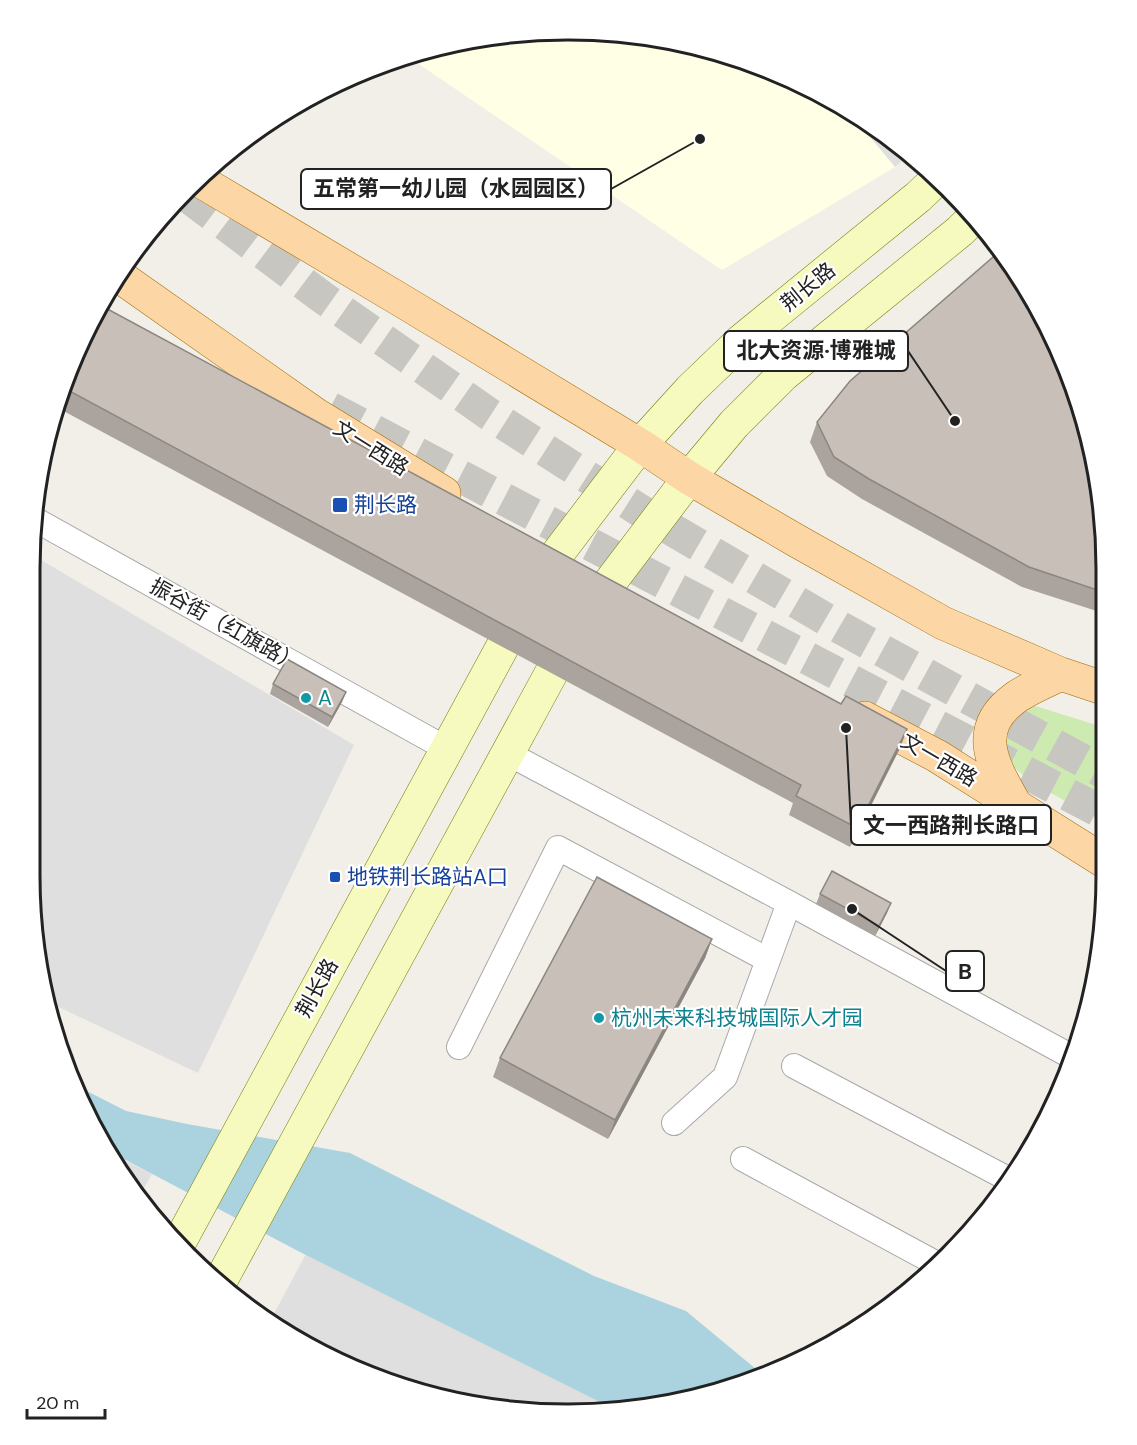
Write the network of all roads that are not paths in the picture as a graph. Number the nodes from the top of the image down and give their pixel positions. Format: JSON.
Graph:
{"nodes":[{"id":1,"x":206,"y":185,"type":"edge"},
{"id":2,"x":931,"y":185,"type":"edge"},
{"id":3,"x":968,"y":223,"type":"edge"},
{"id":4,"x":125,"y":281,"type":"edge"},
{"id":5,"x":640,"y":445,"type":"junction"},
{"id":6,"x":689,"y":478,"type":"junction"},
{"id":7,"x":471,"y":510,"type":"edge"},
{"id":8,"x":43,"y":524,"type":"edge"},
{"id":9,"x":528,"y":542,"type":"edge"},
{"id":10,"x":582,"y":571,"type":"junction"},
{"id":11,"x":638,"y":600,"type":"edge"},
{"id":12,"x":1061,"y":674,"type":"junction"},
{"id":13,"x":1096,"y":686,"type":"edge"},
{"id":14,"x":838,"y":704,"type":"edge"},
{"id":15,"x":447,"y":748,"type":"junction"},
{"id":16,"x":507,"y":753,"type":"junction"},
{"id":17,"x":1016,"y":806,"type":"junction"},
{"id":18,"x":1096,"y":856,"type":"edge"},
{"id":19,"x":789,"y":903,"type":"junction"},
{"id":20,"x":768,"y":960,"type":"junction"},
{"id":21,"x":459,"y":1047,"type":"dead end"},
{"id":22,"x":1065,"y":1053,"type":"edge"},
{"id":23,"x":794,"y":1066,"type":"dead end"},
{"id":24,"x":674,"y":1123,"type":"dead end"},
{"id":25,"x":743,"y":1160,"type":"dead end"},
{"id":26,"x":1003,"y":1176,"type":"edge"},
{"id":27,"x":183,"y":1237,"type":"edge"},
{"id":28,"x":931,"y":1260,"type":"edge"},
{"id":29,"x":224,"y":1275,"type":"edge"}],
"edges":[{"from":1,"to":5,"type":"main road"},
{"from":2,"to":5,"type":"main road","name":"荆长路"},
{"from":3,"to":6,"type":"main road","name":"荆长路"},
{"from":4,"to":7,"type":"main road","name":"文一西路"},
{"from":5,"to":6,"type":"main road"},
{"from":5,"to":10,"type":"main road","name":"荆长路"},
{"from":6,"to":10,"type":"main road","name":"荆长路"},
{"from":6,"to":12,"type":"main road"},
{"from":8,"to":15,"type":"street","name":"振谷街（红旗路）"},
{"from":9,"to":10,"type":"main road"},
{"from":10,"to":11,"type":"main road"},
{"from":10,"to":15,"type":"main road","name":"荆长路"},
{"from":10,"to":16,"type":"main road","name":"荆长路"},
{"from":12,"to":13,"type":"main road"},
{"from":12,"to":17,"type":"main road"},
{"from":14,"to":17,"type":"main road","name":"文一西路"},
{"from":15,"to":27,"type":"main road","name":"荆长路"},
{"from":16,"to":19,"type":"street"},
{"from":16,"to":29,"type":"main road","name":"荆长路"},
{"from":17,"to":18,"type":"main road","name":"文一西路"},
{"from":19,"to":20,"type":"street"},
{"from":19,"to":22,"type":"street"},
{"from":20,"to":21,"type":"street"},
{"from":20,"to":24,"type":"street"},
{"from":23,"to":26,"type":"street"},
{"from":25,"to":28,"type":"street"}]}
